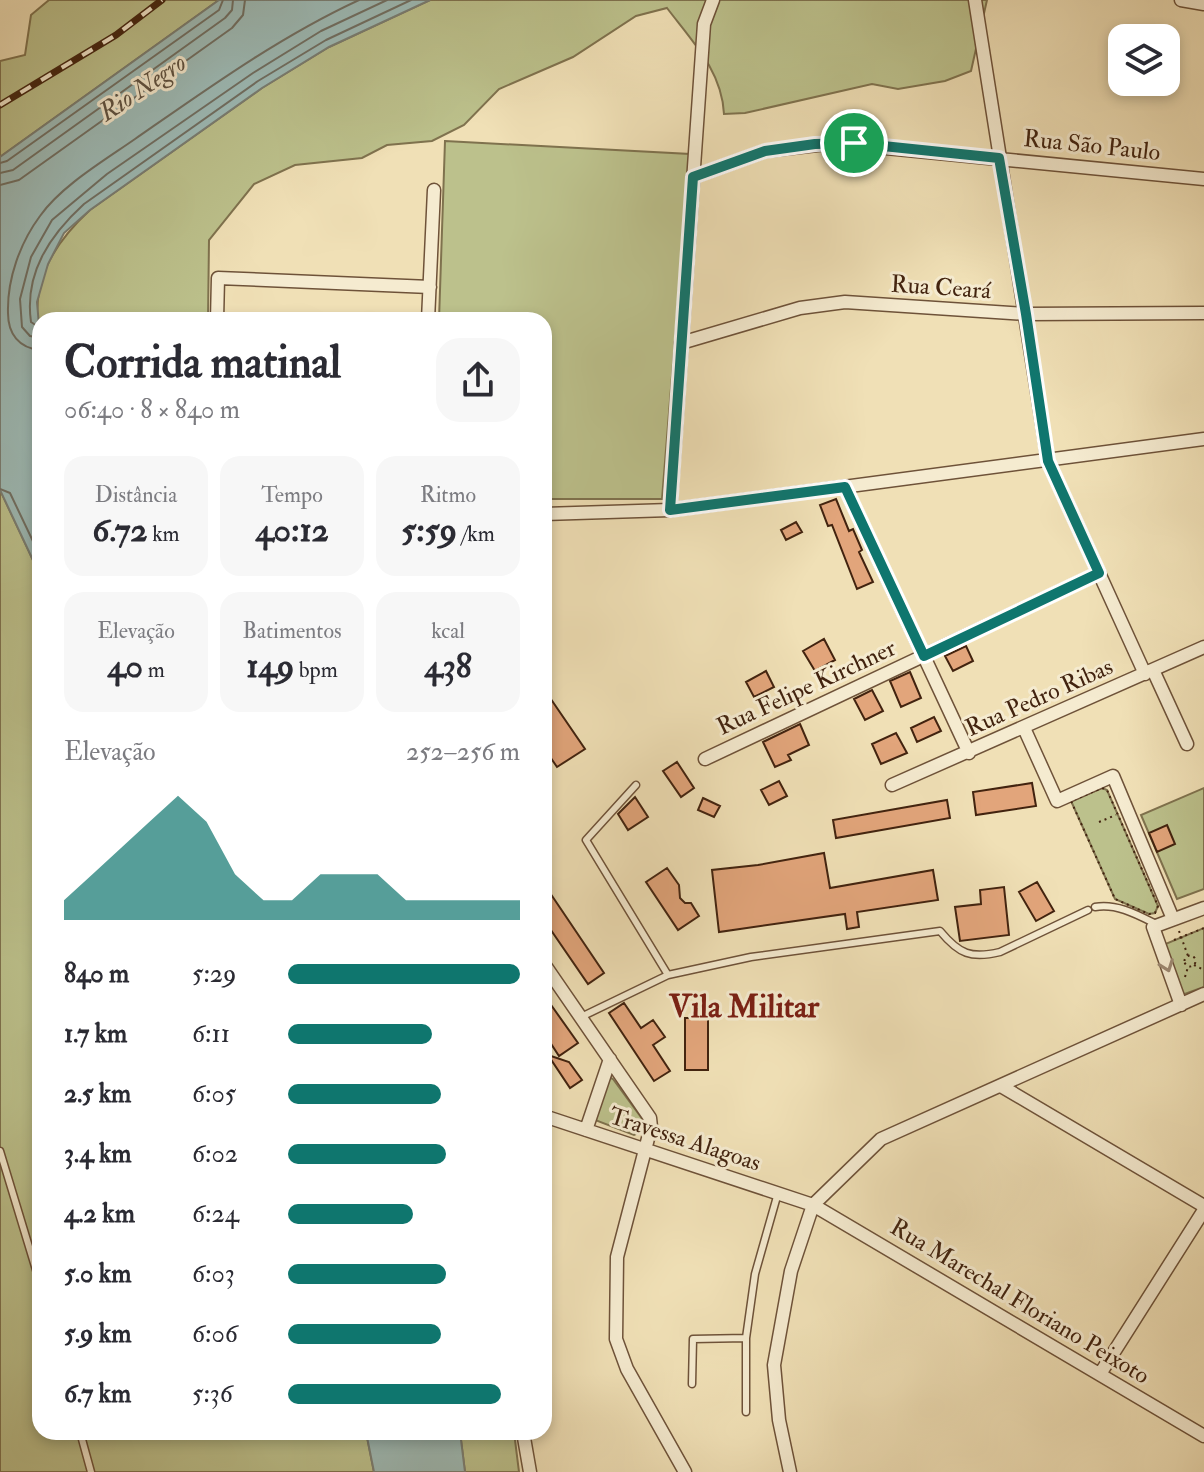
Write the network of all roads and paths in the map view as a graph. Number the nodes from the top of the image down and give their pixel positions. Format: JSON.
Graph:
{"nodes":[{"id":1,"x":713,"y":0,"type":"edge"},
{"id":2,"x":975,"y":0,"type":"edge"},
{"id":3,"x":1181,"y":0,"type":"edge"},
{"id":4,"x":1204,"y":4,"type":"edge"},
{"id":5,"x":999,"y":158,"type":"junction"},
{"id":6,"x":693,"y":177,"type":"junction"},
{"id":7,"x":1204,"y":179,"type":"edge"},
{"id":8,"x":434,"y":190,"type":"dead end"},
{"id":9,"x":430,"y":287,"type":"junction"},
{"id":10,"x":217,"y":312,"type":"edge"},
{"id":11,"x":428,"y":312,"type":"edge"},
{"id":12,"x":1204,"y":313,"type":"edge"},
{"id":13,"x":1026,"y":314,"type":"junction"},
{"id":14,"x":681,"y":343,"type":"junction"},
{"id":15,"x":1204,"y":439,"type":"edge"},
{"id":16,"x":1048,"y":461,"type":"junction"},
{"id":17,"x":845,"y":487,"type":"junction"},
{"id":18,"x":670,"y":510,"type":"junction"},
{"id":19,"x":552,"y":514,"type":"edge"},
{"id":20,"x":1099,"y":573,"type":"junction"},
{"id":21,"x":1204,"y":647,"type":"edge"},
{"id":22,"x":924,"y":656,"type":"junction"},
{"id":23,"x":1149,"y":672,"type":"junction"},
{"id":24,"x":1024,"y":728,"type":"junction"},
{"id":25,"x":1187,"y":744,"type":"dead end"},
{"id":26,"x":969,"y":753,"type":"junction"},
{"id":27,"x":705,"y":759,"type":"dead end"},
{"id":28,"x":636,"y":785,"type":"dead end"},
{"id":29,"x":892,"y":785,"type":"dead end"},
{"id":30,"x":1122,"y":812,"type":"junction"},
{"id":31,"x":1099,"y":822,"type":"dead end"},
{"id":32,"x":1204,"y":908,"type":"edge"},
{"id":33,"x":1173,"y":919,"type":"junction"},
{"id":34,"x":1158,"y":925,"type":"junction"},
{"id":35,"x":1204,"y":928,"type":"edge"},
{"id":36,"x":1181,"y":937,"type":"junction"},
{"id":37,"x":1172,"y":941,"type":"dead end"},
{"id":38,"x":1188,"y":956,"type":"junction"},
{"id":39,"x":1194,"y":965,"type":"junction"},
{"id":40,"x":1204,"y":970,"type":"edge"},
{"id":41,"x":552,"y":975,"type":"edge"},
{"id":42,"x":668,"y":975,"type":"junction"},
{"id":43,"x":1204,"y":994,"type":"edge"},
{"id":44,"x":1181,"y":1005,"type":"junction"},
{"id":45,"x":581,"y":1017,"type":"junction"},
{"id":46,"x":610,"y":1059,"type":"junction"},
{"id":47,"x":1001,"y":1086,"type":"junction"},
{"id":48,"x":552,"y":1119,"type":"edge"},
{"id":49,"x":586,"y":1130,"type":"junction"},
{"id":50,"x":645,"y":1149,"type":"junction"},
{"id":51,"x":0,"y":1151,"type":"edge"},
{"id":52,"x":778,"y":1193,"type":"junction"},
{"id":53,"x":813,"y":1205,"type":"junction"},
{"id":54,"x":1204,"y":1208,"type":"edge"},
{"id":55,"x":32,"y":1257,"type":"edge"},
{"id":56,"x":746,"y":1338,"type":"junction"},
{"id":57,"x":1100,"y":1374,"type":"junction"},
{"id":58,"x":692,"y":1384,"type":"dead end"},
{"id":59,"x":746,"y":1412,"type":"dead end"},
{"id":60,"x":1204,"y":1436,"type":"edge"},
{"id":61,"x":82,"y":1440,"type":"edge"},
{"id":62,"x":524,"y":1440,"type":"edge"},
{"id":63,"x":91,"y":1472,"type":"edge"},
{"id":64,"x":530,"y":1472,"type":"edge"},
{"id":65,"x":685,"y":1472,"type":"edge"},
{"id":66,"x":790,"y":1472,"type":"edge"}],
"edges":[{"from":1,"to":6,"type":"street"},
{"from":2,"to":5,"type":"street"},
{"from":3,"to":4,"type":"street"},
{"from":5,"to":6,"type":"street","name":"Rua São Paulo"},
{"from":5,"to":7,"type":"street","name":"Rua São Paulo"},
{"from":5,"to":13,"type":"street"},
{"from":6,"to":14,"type":"street"},
{"from":8,"to":9,"type":"street"},
{"from":9,"to":10,"type":"street"},
{"from":9,"to":11,"type":"street"},
{"from":12,"to":13,"type":"street","name":"Rua Ceará"},
{"from":13,"to":14,"type":"street","name":"Rua Ceará"},
{"from":13,"to":16,"type":"street"},
{"from":14,"to":18,"type":"street"},
{"from":15,"to":16,"type":"street"},
{"from":16,"to":17,"type":"street"},
{"from":16,"to":20,"type":"street"},
{"from":17,"to":18,"type":"street"},
{"from":17,"to":22,"type":"street"},
{"from":18,"to":19,"type":"street"},
{"from":20,"to":22,"type":"street","name":"Rua Felipe Kirchner"},
{"from":20,"to":23,"type":"street"},
{"from":21,"to":23,"type":"street","name":"Rua Pedro Ribas"},
{"from":22,"to":26,"type":"street"},
{"from":22,"to":27,"type":"street","name":"Rua Felipe Kirchner"},
{"from":23,"to":24,"type":"street","name":"Rua Pedro Ribas"},
{"from":23,"to":25,"type":"street"},
{"from":24,"to":26,"type":"street","name":"Rua Pedro Ribas"},
{"from":24,"to":30,"type":"street"},
{"from":26,"to":29,"type":"street","name":"Rua Pedro Ribas"},
{"from":28,"to":42,"type":"lane"},
{"from":30,"to":30,"type":"path"},
{"from":30,"to":31,"type":"path"},
{"from":30,"to":33,"type":"street"},
{"from":32,"to":33,"type":"street"},
{"from":33,"to":34,"type":"street"},
{"from":33,"to":36,"type":"path"},
{"from":34,"to":42,"type":"lane"},
{"from":34,"to":44,"type":"street","one_way":true},
{"from":35,"to":36,"type":"path"},
{"from":36,"to":37,"type":"path"},
{"from":36,"to":38,"type":"path"},
{"from":38,"to":39,"type":"path"},
{"from":38,"to":39,"type":"path"},
{"from":39,"to":40,"type":"path"},
{"from":41,"to":45,"type":"street"},
{"from":42,"to":45,"type":"lane"},
{"from":43,"to":44,"type":"street"},
{"from":44,"to":47,"type":"street"},
{"from":45,"to":46,"type":"street"},
{"from":46,"to":49,"type":"street"},
{"from":46,"to":50,"type":"street"},
{"from":47,"to":53,"type":"street"},
{"from":47,"to":54,"type":"street"},
{"from":48,"to":49,"type":"street","name":"Travessa Alagoas"},
{"from":49,"to":50,"type":"street","name":"Travessa Alagoas"},
{"from":50,"to":52,"type":"street","name":"Travessa Alagoas"},
{"from":50,"to":65,"type":"street"},
{"from":51,"to":55,"type":"lane"},
{"from":52,"to":53,"type":"street","name":"Travessa Alagoas"},
{"from":52,"to":56,"type":"lane"},
{"from":53,"to":57,"type":"street","name":"Rua Marechal Floriano Peixoto"},
{"from":53,"to":66,"type":"street"},
{"from":54,"to":57,"type":"street"},
{"from":56,"to":58,"type":"lane"},
{"from":56,"to":59,"type":"lane"},
{"from":57,"to":60,"type":"street","name":"Rua Marechal Floriano Peixoto"},
{"from":61,"to":63,"type":"lane"},
{"from":62,"to":64,"type":"street"}]}
